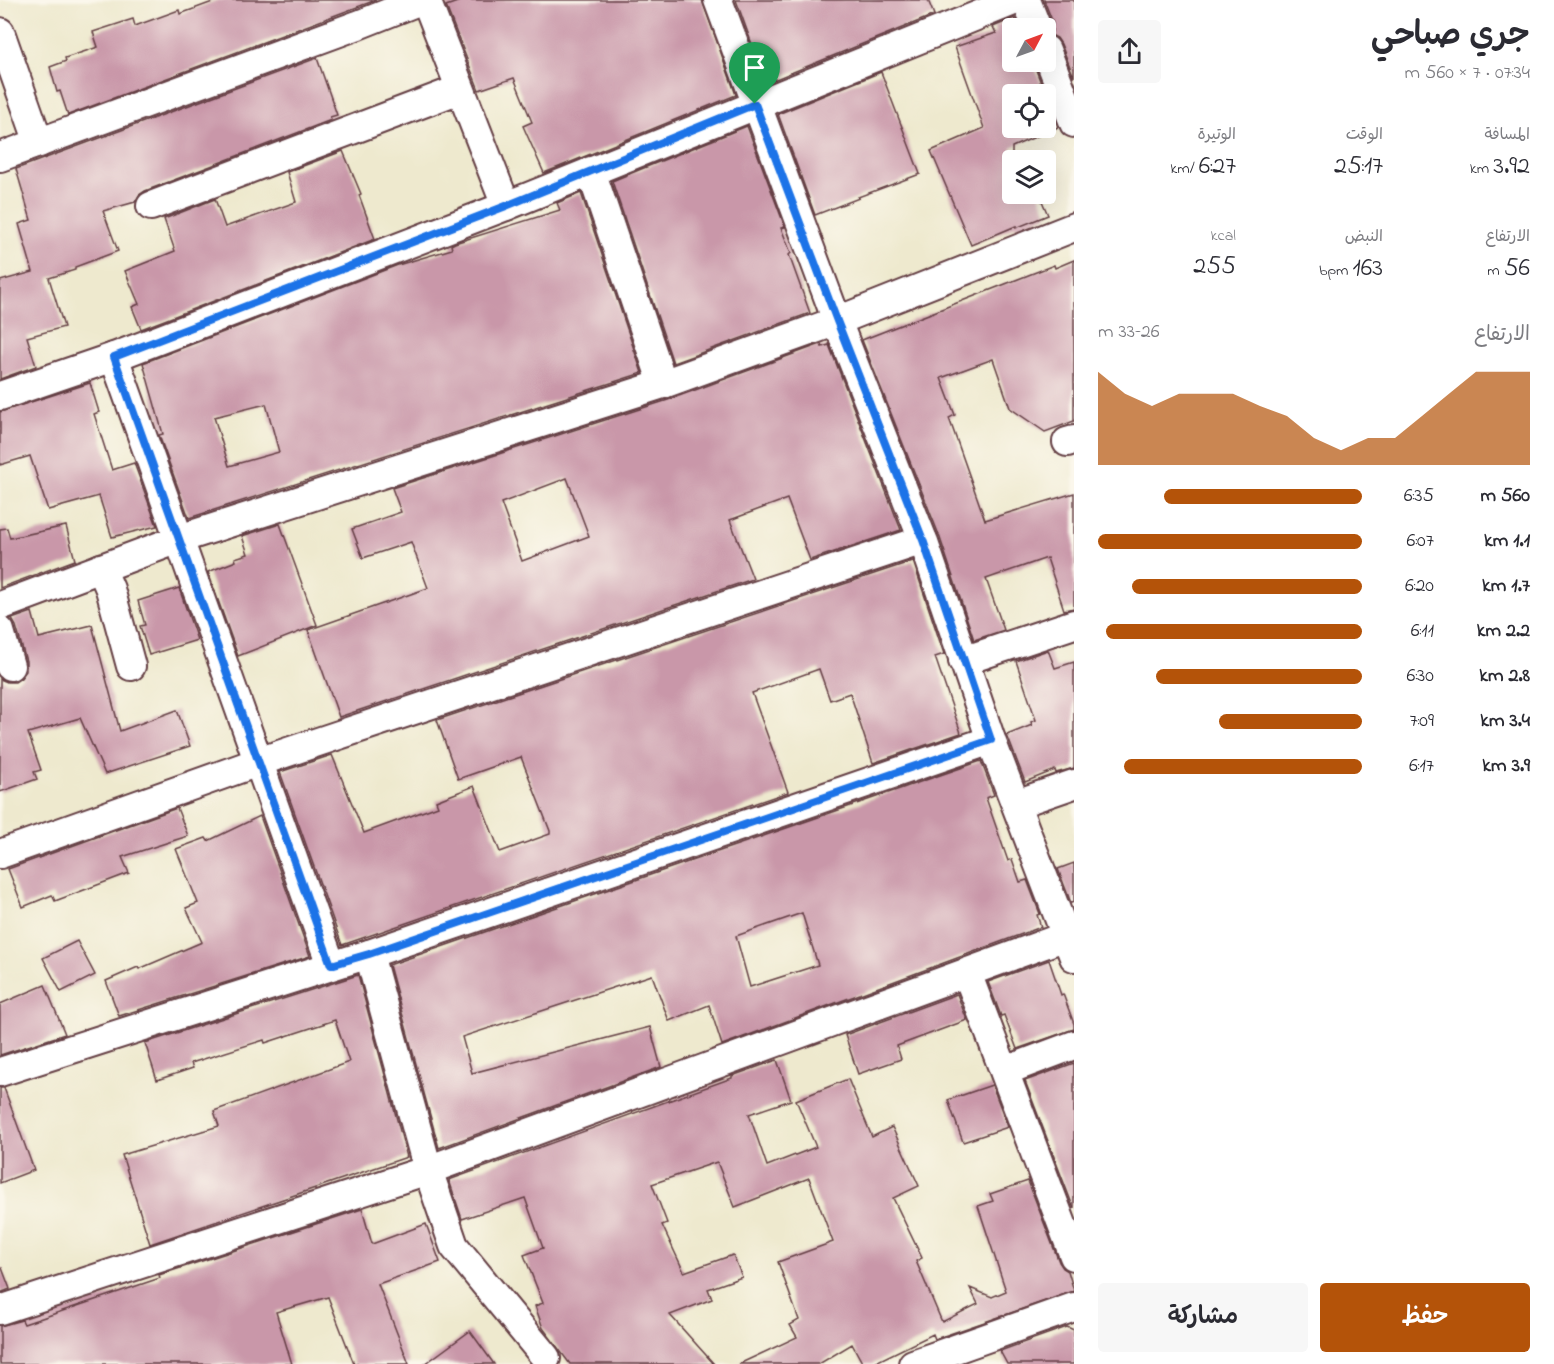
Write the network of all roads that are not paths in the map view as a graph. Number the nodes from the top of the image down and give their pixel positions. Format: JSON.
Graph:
{"nodes":[{"id":1,"x":421,"y":0,"type":"edge"},
{"id":2,"x":426,"y":0,"type":"edge"},
{"id":3,"x":718,"y":0,"type":"edge"},
{"id":4,"x":1016,"y":0,"type":"edge"},
{"id":5,"x":1026,"y":0,"type":"edge"},
{"id":6,"x":1033,"y":18,"type":"edge"},
{"id":7,"x":0,"y":32,"type":"edge"},
{"id":8,"x":1054,"y":72,"type":"edge"},
{"id":9,"x":460,"y":89,"type":"junction"},
{"id":10,"x":755,"y":104,"type":"junction"},
{"id":11,"x":1074,"y":123,"type":"edge"},
{"id":12,"x":39,"y":143,"type":"junction"},
{"id":13,"x":0,"y":157,"type":"edge"},
{"id":14,"x":591,"y":171,"type":"junction"},
{"id":15,"x":151,"y":206,"type":"dead end"},
{"id":16,"x":506,"y":206,"type":"junction"},
{"id":17,"x":1074,"y":227,"type":"edge"},
{"id":18,"x":837,"y":321,"type":"junction"},
{"id":19,"x":114,"y":357,"type":"junction"},
{"id":20,"x":663,"y":384,"type":"junction"},
{"id":21,"x":0,"y":396,"type":"edge"},
{"id":22,"x":179,"y":539,"type":"junction"},
{"id":23,"x":923,"y":540,"type":"junction"},
{"id":24,"x":101,"y":568,"type":"junction"},
{"id":25,"x":0,"y":606,"type":"edge"},
{"id":26,"x":1074,"y":624,"type":"edge"},
{"id":27,"x":0,"y":631,"type":"edge"},
{"id":28,"x":963,"y":661,"type":"junction"},
{"id":29,"x":10,"y":666,"type":"dead end"},
{"id":30,"x":131,"y":666,"type":"dead end"},
{"id":31,"x":991,"y":740,"type":"junction"},
{"id":32,"x":258,"y":762,"type":"junction"},
{"id":33,"x":1074,"y":784,"type":"edge"},
{"id":34,"x":1016,"y":804,"type":"junction"},
{"id":35,"x":0,"y":854,"type":"edge"},
{"id":36,"x":1070,"y":946,"type":"edge"},
{"id":37,"x":369,"y":954,"type":"junction"},
{"id":38,"x":331,"y":965,"type":"junction"},
{"id":39,"x":967,"y":973,"type":"junction"},
{"id":40,"x":1074,"y":1045,"type":"edge"},
{"id":41,"x":1005,"y":1071,"type":"junction"},
{"id":42,"x":0,"y":1072,"type":"edge"},
{"id":43,"x":428,"y":1170,"type":"junction"},
{"id":44,"x":1074,"y":1256,"type":"edge"},
{"id":45,"x":1074,"y":1307,"type":"edge"},
{"id":46,"x":0,"y":1310,"type":"edge"},
{"id":47,"x":545,"y":1362,"type":"edge"},
{"id":48,"x":913,"y":1364,"type":"edge"}],
"edges":[{"from":1,"to":12,"type":"street"},
{"from":2,"to":9,"type":"street"},
{"from":3,"to":10,"type":"street"},
{"from":4,"to":10,"type":"street"},
{"from":5,"to":6,"type":"street"},
{"from":7,"to":12,"type":"street"},
{"from":8,"to":11,"type":"street"},
{"from":9,"to":15,"type":"street"},
{"from":9,"to":16,"type":"street"},
{"from":10,"to":14,"type":"street"},
{"from":10,"to":18,"type":"street"},
{"from":12,"to":13,"type":"street"},
{"from":14,"to":16,"type":"street"},
{"from":14,"to":20,"type":"street"},
{"from":16,"to":19,"type":"street"},
{"from":17,"to":18,"type":"street"},
{"from":18,"to":20,"type":"street"},
{"from":18,"to":23,"type":"street"},
{"from":19,"to":21,"type":"street"},
{"from":19,"to":22,"type":"street"},
{"from":20,"to":22,"type":"street"},
{"from":22,"to":24,"type":"street"},
{"from":22,"to":32,"type":"street"},
{"from":23,"to":28,"type":"street"},
{"from":23,"to":32,"type":"street"},
{"from":24,"to":25,"type":"street"},
{"from":24,"to":30,"type":"street"},
{"from":26,"to":28,"type":"street"},
{"from":27,"to":29,"type":"street"},
{"from":28,"to":31,"type":"street"},
{"from":31,"to":34,"type":"street"},
{"from":31,"to":37,"type":"street"},
{"from":32,"to":35,"type":"street"},
{"from":32,"to":38,"type":"street"},
{"from":33,"to":34,"type":"street"},
{"from":34,"to":36,"type":"street"},
{"from":36,"to":39,"type":"street"},
{"from":37,"to":38,"type":"street"},
{"from":37,"to":43,"type":"street"},
{"from":38,"to":42,"type":"street"},
{"from":39,"to":41,"type":"street"},
{"from":39,"to":43,"type":"street"},
{"from":40,"to":41,"type":"street"},
{"from":41,"to":44,"type":"street"},
{"from":43,"to":46,"type":"street"},
{"from":43,"to":47,"type":"street"},
{"from":45,"to":48,"type":"street"}]}
